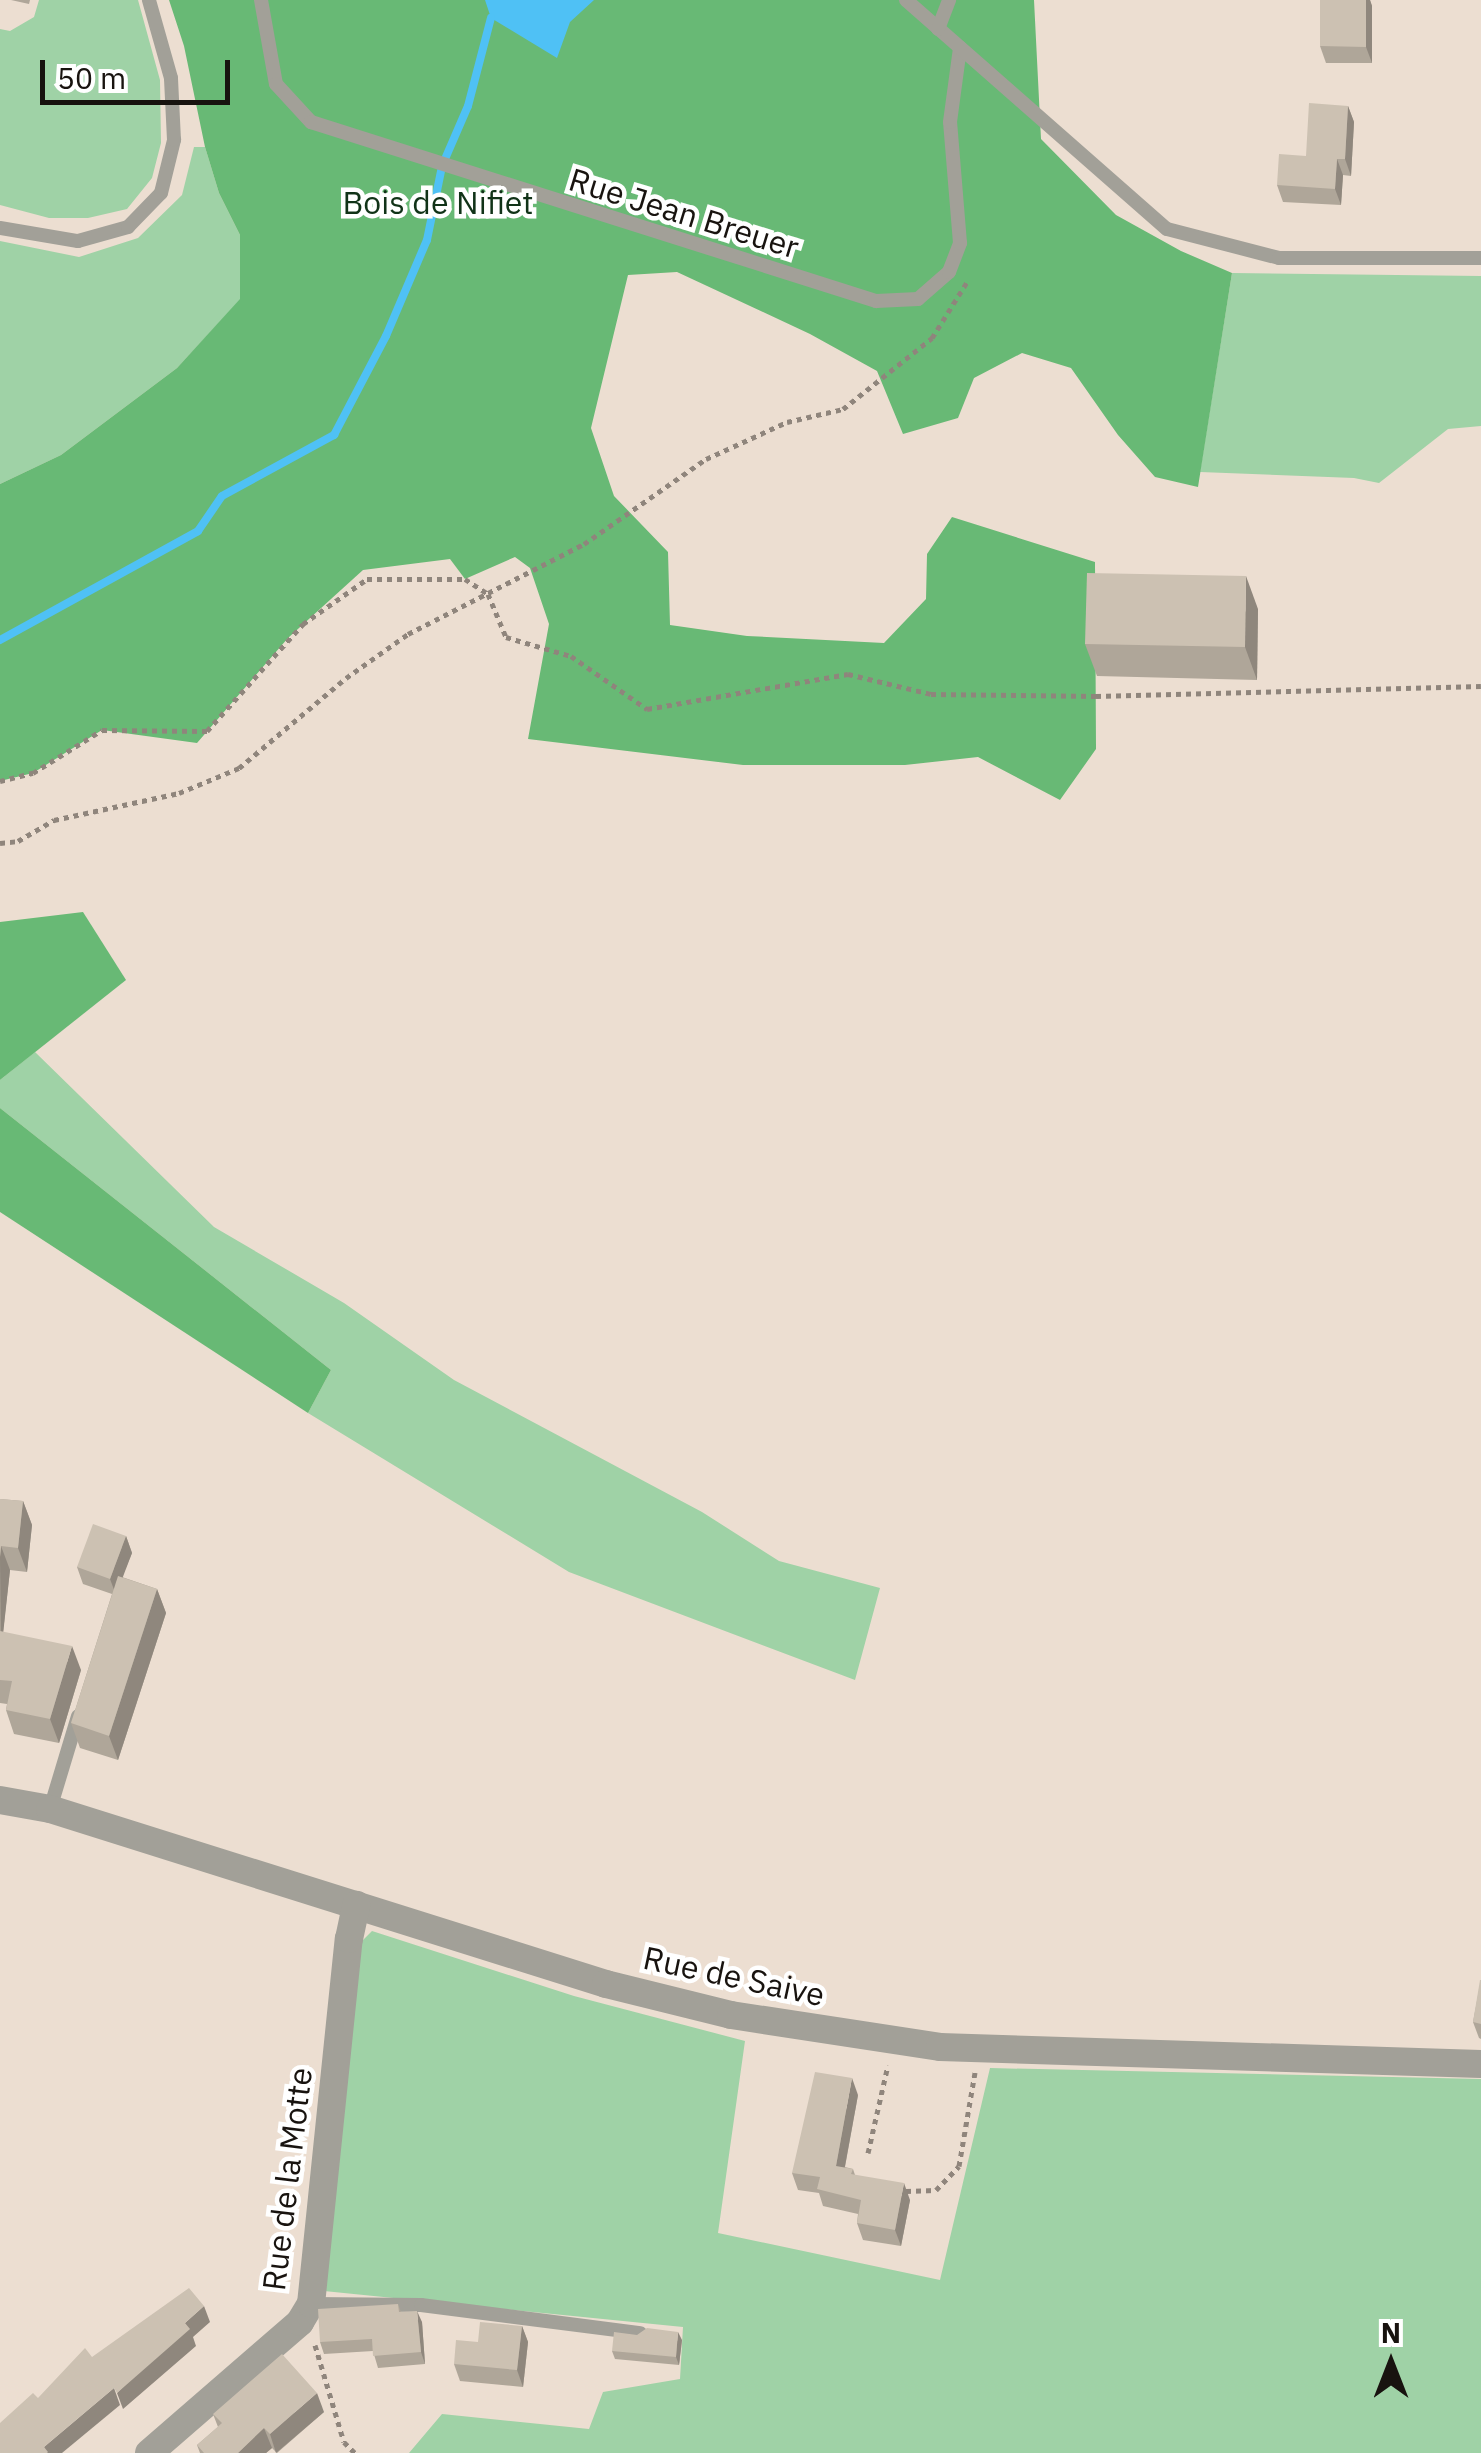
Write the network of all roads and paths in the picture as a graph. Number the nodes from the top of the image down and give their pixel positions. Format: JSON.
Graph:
{"nodes":[{"id":1,"x":149,"y":0,"type":"edge"},
{"id":2,"x":261,"y":0,"type":"edge"},
{"id":3,"x":906,"y":0,"type":"edge"},
{"id":4,"x":949,"y":0,"type":"edge"},
{"id":5,"x":938,"y":29,"type":"junction"},
{"id":6,"x":960,"y":48,"type":"junction"},
{"id":7,"x":0,"y":228,"type":"edge"},
{"id":8,"x":960,"y":243,"type":"junction"},
{"id":9,"x":1481,"y":258,"type":"edge"},
{"id":10,"x":488,"y":594,"type":"junction"},
{"id":11,"x":1481,"y":686,"type":"edge"},
{"id":12,"x":0,"y":782,"type":"edge"},
{"id":13,"x":0,"y":844,"type":"edge"},
{"id":14,"x":84,"y":1698,"type":"edge"},
{"id":15,"x":0,"y":1800,"type":"edge"},
{"id":16,"x":50,"y":1809,"type":"junction"},
{"id":17,"x":356,"y":1905,"type":"junction"},
{"id":18,"x":893,"y":2042,"type":"junction"},
{"id":19,"x":979,"y":2049,"type":"junction"},
{"id":20,"x":1481,"y":2064,"type":"edge"},
{"id":21,"x":868,"y":2153,"type":"dead end"},
{"id":22,"x":906,"y":2191,"type":"edge"},
{"id":23,"x":305,"y":2313,"type":"junction"},
{"id":24,"x":640,"y":2332,"type":"edge"},
{"id":25,"x":150,"y":2453,"type":"edge"},
{"id":26,"x":356,"y":2453,"type":"edge"}],
"edges":[{"from":1,"to":7,"type":"lane"},
{"from":2,"to":8,"type":"lane","name":"Rue Jean Breuer"},
{"from":3,"to":5,"type":"lane"},
{"from":4,"to":5,"type":"lane"},
{"from":5,"to":6,"type":"lane"},
{"from":6,"to":8,"type":"lane"},
{"from":6,"to":9,"type":"lane"},
{"from":8,"to":10,"type":"path"},
{"from":10,"to":11,"type":"path"},
{"from":10,"to":12,"type":"path"},
{"from":10,"to":13,"type":"path"},
{"from":14,"to":16,"type":"lane"},
{"from":15,"to":16,"type":"street","name":"Rue de Saive"},
{"from":16,"to":17,"type":"street","name":"Rue de Saive"},
{"from":17,"to":18,"type":"street","name":"Rue de Saive"},
{"from":17,"to":23,"type":"street","name":"Rue de la Motte"},
{"from":18,"to":19,"type":"street","name":"Rue de Saive"},
{"from":18,"to":21,"type":"path"},
{"from":19,"to":20,"type":"street","name":"Rue de Saive"},
{"from":19,"to":22,"type":"path"},
{"from":23,"to":24,"type":"lane"},
{"from":23,"to":25,"type":"street","name":"Rue de la Motte"},
{"from":23,"to":26,"type":"path"}]}
